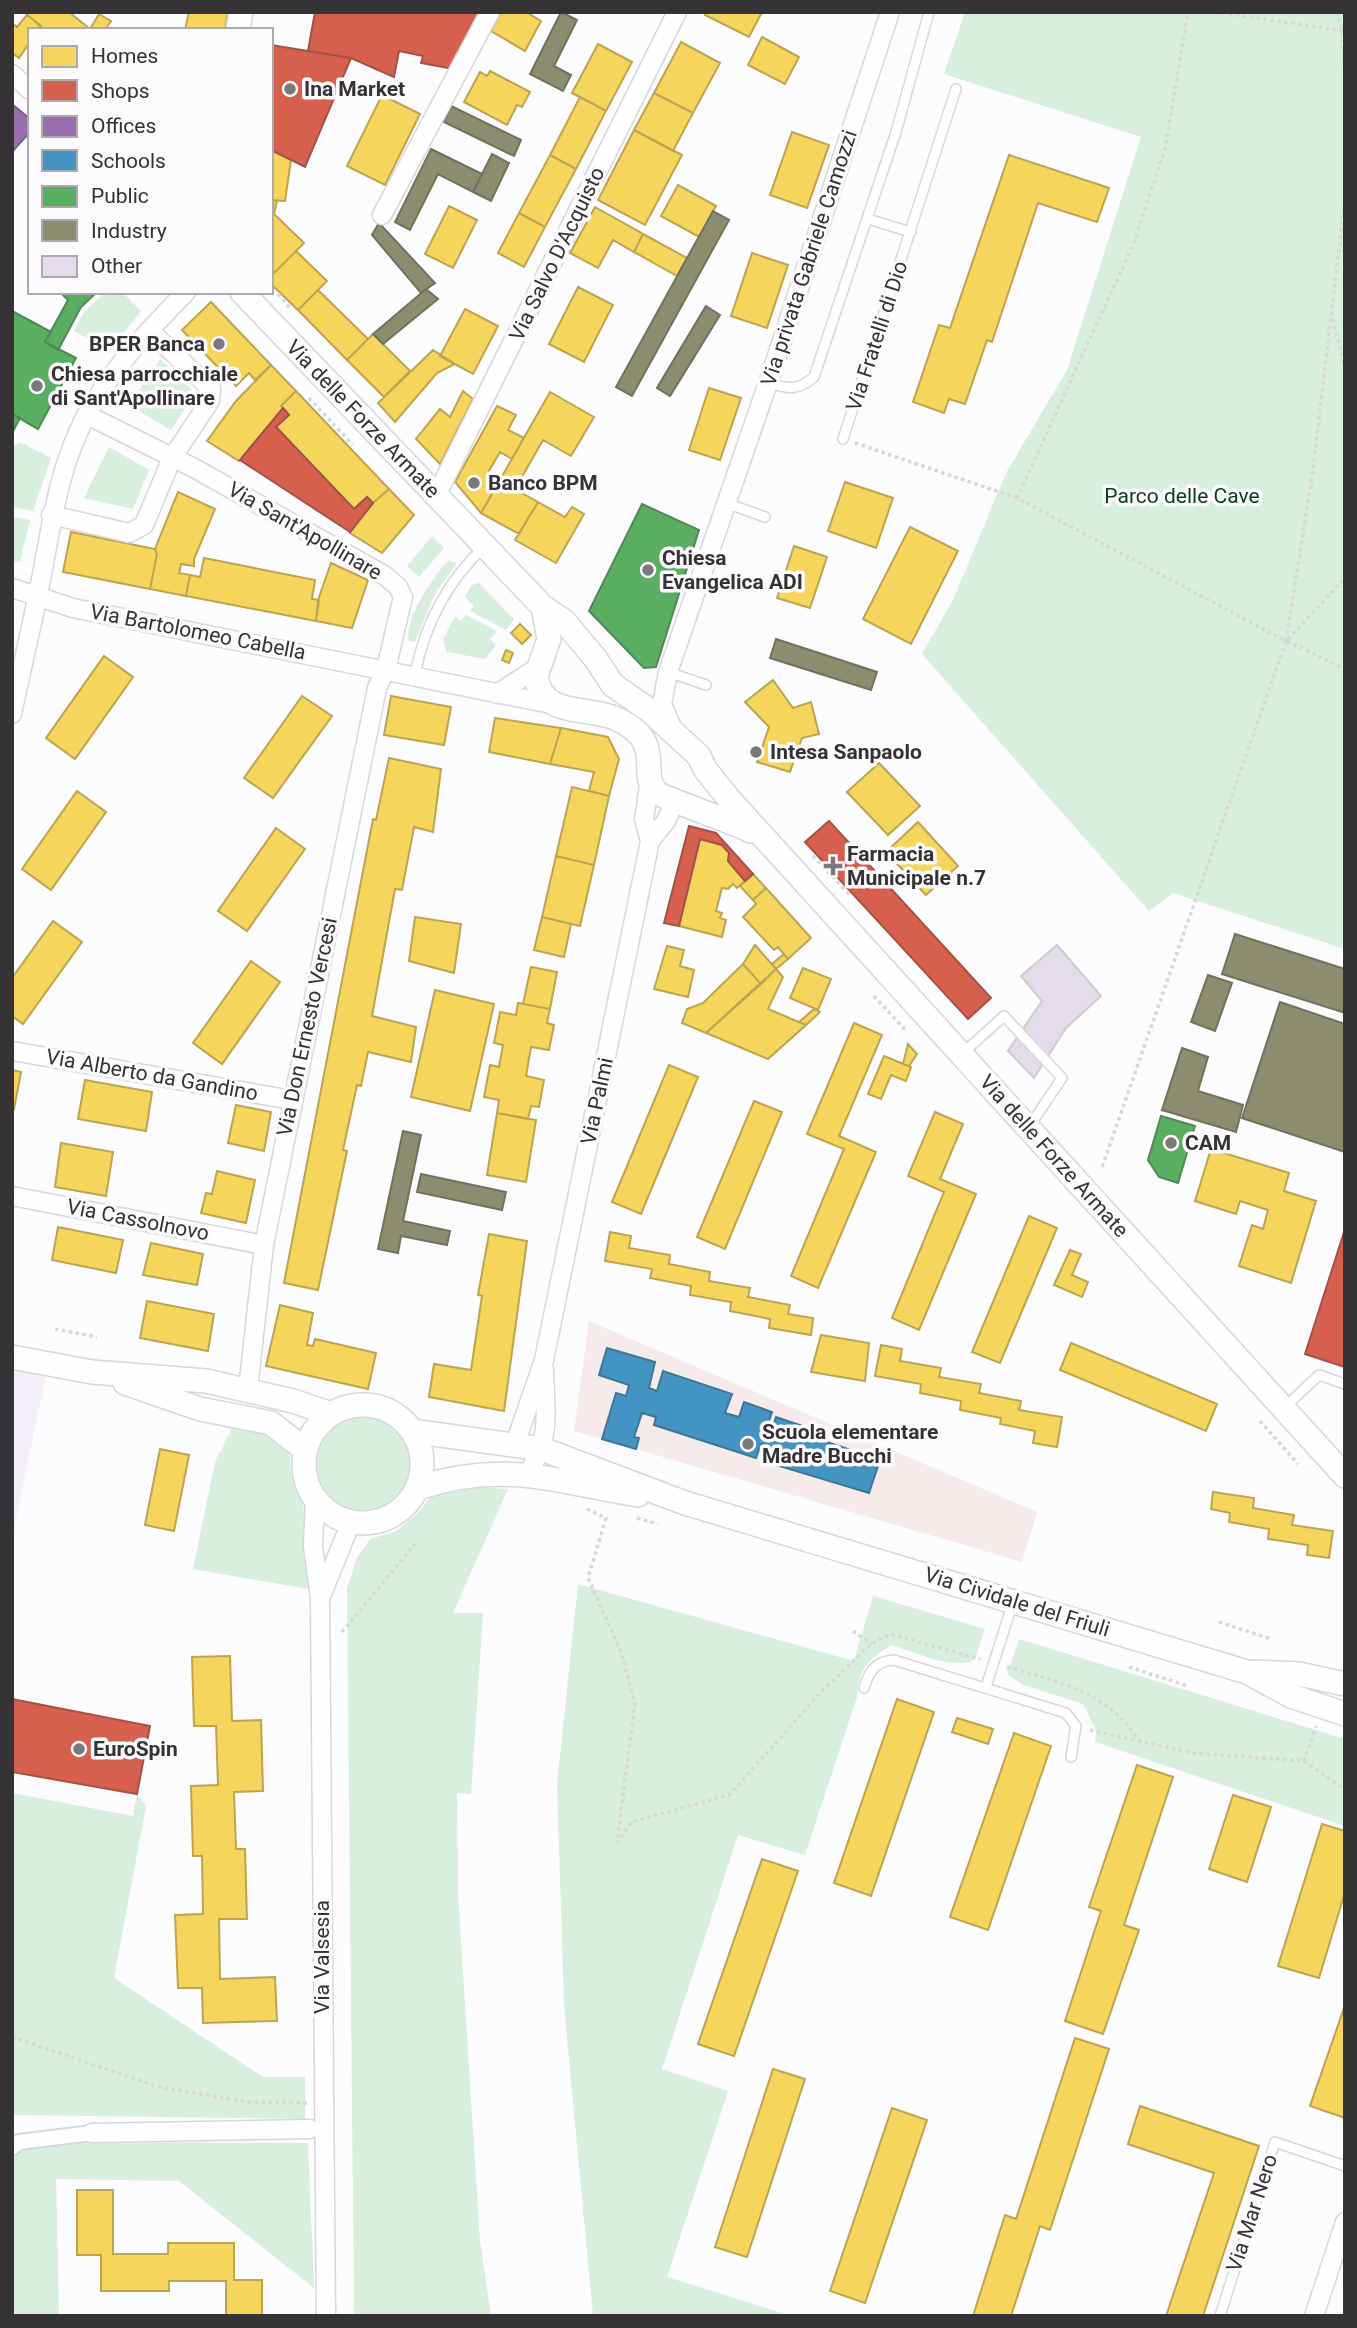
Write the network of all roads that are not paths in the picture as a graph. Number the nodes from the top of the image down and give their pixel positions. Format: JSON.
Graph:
{"nodes":[{"id":1,"x":490,"y":12,"type":"edge"},
{"id":2,"x":677,"y":12,"type":"edge"},
{"id":3,"x":890,"y":12,"type":"edge"},
{"id":4,"x":929,"y":12,"type":"edge"},
{"id":5,"x":12,"y":74,"type":"edge"},
{"id":6,"x":28,"y":88,"type":"edge"},
{"id":7,"x":957,"y":89,"type":"dead end"},
{"id":8,"x":382,"y":215,"type":"dead end"},
{"id":9,"x":868,"y":219,"type":"junction"},
{"id":10,"x":911,"y":232,"type":"junction"},
{"id":11,"x":184,"y":294,"type":"edge"},
{"id":12,"x":244,"y":294,"type":"edge"},
{"id":13,"x":149,"y":330,"type":"junction"},
{"id":14,"x":768,"y":383,"type":"junction"},
{"id":15,"x":87,"y":415,"type":"junction"},
{"id":16,"x":843,"y":439,"type":"road end"},
{"id":17,"x":172,"y":458,"type":"junction"},
{"id":18,"x":436,"y":496,"type":"junction"},
{"id":19,"x":726,"y":503,"type":"junction"},
{"id":20,"x":51,"y":515,"type":"junction"},
{"id":21,"x":765,"y":517,"type":"dead end"},
{"id":22,"x":485,"y":546,"type":"junction"},
{"id":23,"x":12,"y":588,"type":"edge"},
{"id":24,"x":37,"y":597,"type":"junction"},
{"id":25,"x":543,"y":607,"type":"junction"},
{"id":26,"x":594,"y":658,"type":"junction"},
{"id":27,"x":539,"y":664,"type":"junction"},
{"id":28,"x":386,"y":669,"type":"junction"},
{"id":29,"x":667,"y":672,"type":"junction"},
{"id":30,"x":415,"y":674,"type":"junction"},
{"id":31,"x":706,"y":685,"type":"dead end"},
{"id":32,"x":662,"y":692,"type":"junction"},
{"id":33,"x":497,"y":694,"type":"junction"},
{"id":34,"x":627,"y":694,"type":"junction"},
{"id":35,"x":559,"y":706,"type":"junction"},
{"id":36,"x":12,"y":715,"type":"edge"},
{"id":37,"x":675,"y":735,"type":"junction"},
{"id":38,"x":699,"y":760,"type":"junction"},
{"id":39,"x":650,"y":773,"type":"junction"},
{"id":40,"x":679,"y":802,"type":"junction"},
{"id":41,"x":763,"y":836,"type":"junction"},
{"id":42,"x":650,"y":841,"type":"junction"},
{"id":43,"x":12,"y":1051,"type":"edge"},
{"id":44,"x":961,"y":1055,"type":"junction"},
{"id":45,"x":292,"y":1100,"type":"junction"},
{"id":46,"x":1028,"y":1128,"type":"junction"},
{"id":47,"x":12,"y":1196,"type":"edge"},
{"id":48,"x":264,"y":1245,"type":"junction"},
{"id":49,"x":12,"y":1357,"type":"edge"},
{"id":50,"x":544,"y":1360,"type":"junction"},
{"id":51,"x":92,"y":1372,"type":"junction"},
{"id":52,"x":1345,"y":1384,"type":"edge"},
{"id":53,"x":248,"y":1390,"type":"junction"},
{"id":54,"x":1283,"y":1409,"type":"junction"},
{"id":55,"x":331,"y":1414,"type":"junction"},
{"id":56,"x":412,"y":1431,"type":"junction"},
{"id":57,"x":515,"y":1444,"type":"junction"},
{"id":58,"x":542,"y":1449,"type":"junction"},
{"id":59,"x":305,"y":1450,"type":"junction"},
{"id":60,"x":528,"y":1474,"type":"junction"},
{"id":61,"x":1345,"y":1476,"type":"edge"},
{"id":62,"x":418,"y":1488,"type":"junction"},
{"id":63,"x":314,"y":1499,"type":"junction"},
{"id":64,"x":685,"y":1503,"type":"junction"},
{"id":65,"x":351,"y":1522,"type":"junction"},
{"id":66,"x":320,"y":1599,"type":"junction"},
{"id":67,"x":1013,"y":1600,"type":"junction"},
{"id":68,"x":1247,"y":1672,"type":"junction"},
{"id":69,"x":1345,"y":1684,"type":"edge"},
{"id":70,"x":864,"y":1688,"type":"dead end"},
{"id":71,"x":986,"y":1688,"type":"junction"},
{"id":72,"x":1345,"y":1714,"type":"edge"},
{"id":73,"x":1071,"y":1756,"type":"dead end"},
{"id":74,"x":310,"y":2129,"type":"dead end"},
{"id":75,"x":92,"y":2133,"type":"joint"},
{"id":76,"x":12,"y":2148,"type":"edge"},
{"id":77,"x":1345,"y":2166,"type":"edge"},
{"id":78,"x":1345,"y":2222,"type":"edge"},
{"id":79,"x":326,"y":2316,"type":"edge"},
{"id":80,"x":1220,"y":2316,"type":"edge"},
{"id":81,"x":1314,"y":2316,"type":"edge"}],
"edges":[{"from":1,"to":8,"type":"street"},
{"from":2,"to":18,"type":"street","name":"Via Salvo D'Acquisto"},
{"from":3,"to":14,"type":"street","name":"Via privata Gabriele Camozzi"},
{"from":4,"to":9,"type":"lane"},
{"from":5,"to":6,"type":"street"},
{"from":7,"to":10,"type":"lane","name":"Via Fratelli di Dio"},
{"from":9,"to":10,"type":"lane","name":"Via Fratelli di Dio"},
{"from":9,"to":14,"type":"lane"},
{"from":10,"to":16,"type":"lane","name":"Via Fratelli di Dio"},
{"from":11,"to":13,"type":"street"},
{"from":12,"to":18,"type":"street","name":"Via delle Forze Armate"},
{"from":13,"to":15,"type":"street"},
{"from":13,"to":17,"type":"street"},
{"from":14,"to":19,"type":"street","name":"Via privata Gabriele Camozzi"},
{"from":15,"to":17,"type":"street","name":"Via Sant'Apollinare"},
{"from":15,"to":20,"type":"street"},
{"from":17,"to":20,"type":"street"},
{"from":17,"to":28,"type":"street","name":"Via Sant'Apollinare"},
{"from":18,"to":22,"type":"street","name":"Via delle Forze Armate"},
{"from":19,"to":21,"type":"lane"},
{"from":19,"to":29,"type":"street"},
{"from":20,"to":24,"type":"street"},
{"from":22,"to":25,"type":"street","name":"Via delle Forze Armate"},
{"from":22,"to":30,"type":"lane"},
{"from":23,"to":24,"type":"street","name":"Via Bartolomeo Cabella"},
{"from":24,"to":28,"type":"street","name":"Via Bartolomeo Cabella"},
{"from":24,"to":36,"type":"street"},
{"from":25,"to":26,"type":"street","name":"Via delle Forze Armate"},
{"from":25,"to":27,"type":"street"},
{"from":26,"to":27,"type":"street"},
{"from":26,"to":34,"type":"street","name":"Via delle Forze Armate"},
{"from":26,"to":35,"type":"street"},
{"from":27,"to":33,"type":"street"},
{"from":27,"to":35,"type":"street"},
{"from":28,"to":30,"type":"street","name":"Via delle Forze Armate"},
{"from":28,"to":45,"type":"street","name":"Via Don Ernesto Vercesi"},
{"from":29,"to":31,"type":"lane"},
{"from":29,"to":32,"type":"street"},
{"from":30,"to":33,"type":"street","name":"Via delle Forze Armate"},
{"from":32,"to":34,"type":"street"},
{"from":32,"to":37,"type":"street"},
{"from":33,"to":35,"type":"street","name":"Via delle Forze Armate"},
{"from":34,"to":37,"type":"street","name":"Via delle Forze Armate"},
{"from":35,"to":39,"type":"street","name":"Via delle Forze Armate"},
{"from":37,"to":38,"type":"street","name":"Via delle Forze Armate"},
{"from":38,"to":39,"type":"street"},
{"from":38,"to":40,"type":"street"},
{"from":38,"to":41,"type":"street","name":"Via delle Forze Armate"},
{"from":39,"to":40,"type":"street","name":"Via delle Forze Armate"},
{"from":39,"to":42,"type":"street","name":"Via Palmi"},
{"from":40,"to":41,"type":"street","name":"Via delle Forze Armate"},
{"from":40,"to":42,"type":"street","name":"Via Palmi"},
{"from":41,"to":44,"type":"street","name":"Via delle Forze Armate"},
{"from":42,"to":50,"type":"street","name":"Via Palmi"},
{"from":43,"to":45,"type":"street","name":"Via Alberto da Gandino"},
{"from":44,"to":46,"type":"street","name":"Via delle Forze Armate"},
{"from":44,"to":46,"type":"lane"},
{"from":45,"to":48,"type":"street","name":"Via Don Ernesto Vercesi"},
{"from":46,"to":54,"type":"street","name":"Via delle Forze Armate"},
{"from":47,"to":48,"type":"street","name":"Via Cassolnovo"},
{"from":48,"to":53,"type":"street","name":"Via Don Ernesto Vercesi"},
{"from":49,"to":51,"type":"street"},
{"from":50,"to":57,"type":"street","name":"Via Palmi"},
{"from":50,"to":58,"type":"street","name":"Via Palmi"},
{"from":51,"to":53,"type":"street"},
{"from":51,"to":59,"type":"street"},
{"from":52,"to":54,"type":"lane"},
{"from":53,"to":55,"type":"street"},
{"from":54,"to":61,"type":"street","name":"Via delle Forze Armate"},
{"from":55,"to":56,"type":"street"},
{"from":55,"to":59,"type":"street"},
{"from":56,"to":57,"type":"street","name":"Via Cividale del Friuli"},
{"from":56,"to":62,"type":"street"},
{"from":57,"to":58,"type":"street","name":"Via Cividale del Friuli"},
{"from":58,"to":60,"type":"street","name":"Via Palmi"},
{"from":58,"to":64,"type":"street","name":"Via Cividale del Friuli"},
{"from":59,"to":63,"type":"street"},
{"from":60,"to":62,"type":"street","name":"Via Cividale del Friuli"},
{"from":60,"to":64,"type":"street","name":"Via Cividale del Friuli"},
{"from":62,"to":65,"type":"street"},
{"from":63,"to":65,"type":"street"},
{"from":63,"to":66,"type":"street","name":"Via Valsesia"},
{"from":64,"to":67,"type":"street","name":"Via Cividale del Friuli"},
{"from":65,"to":66,"type":"street","name":"Via Valsesia"},
{"from":66,"to":79,"type":"street","name":"Via Valsesia"},
{"from":67,"to":68,"type":"street","name":"Via Cividale del Friuli"},
{"from":67,"to":71,"type":"lane"},
{"from":68,"to":69,"type":"street"},
{"from":68,"to":72,"type":"street","name":"Via Cividale del Friuli"},
{"from":70,"to":71,"type":"lane"},
{"from":71,"to":73,"type":"lane"},
{"from":74,"to":75,"type":"street"},
{"from":75,"to":76,"type":"street"},
{"from":77,"to":80,"type":"lane","name":"Via Mar Nero"},
{"from":78,"to":81,"type":"street"}]}
